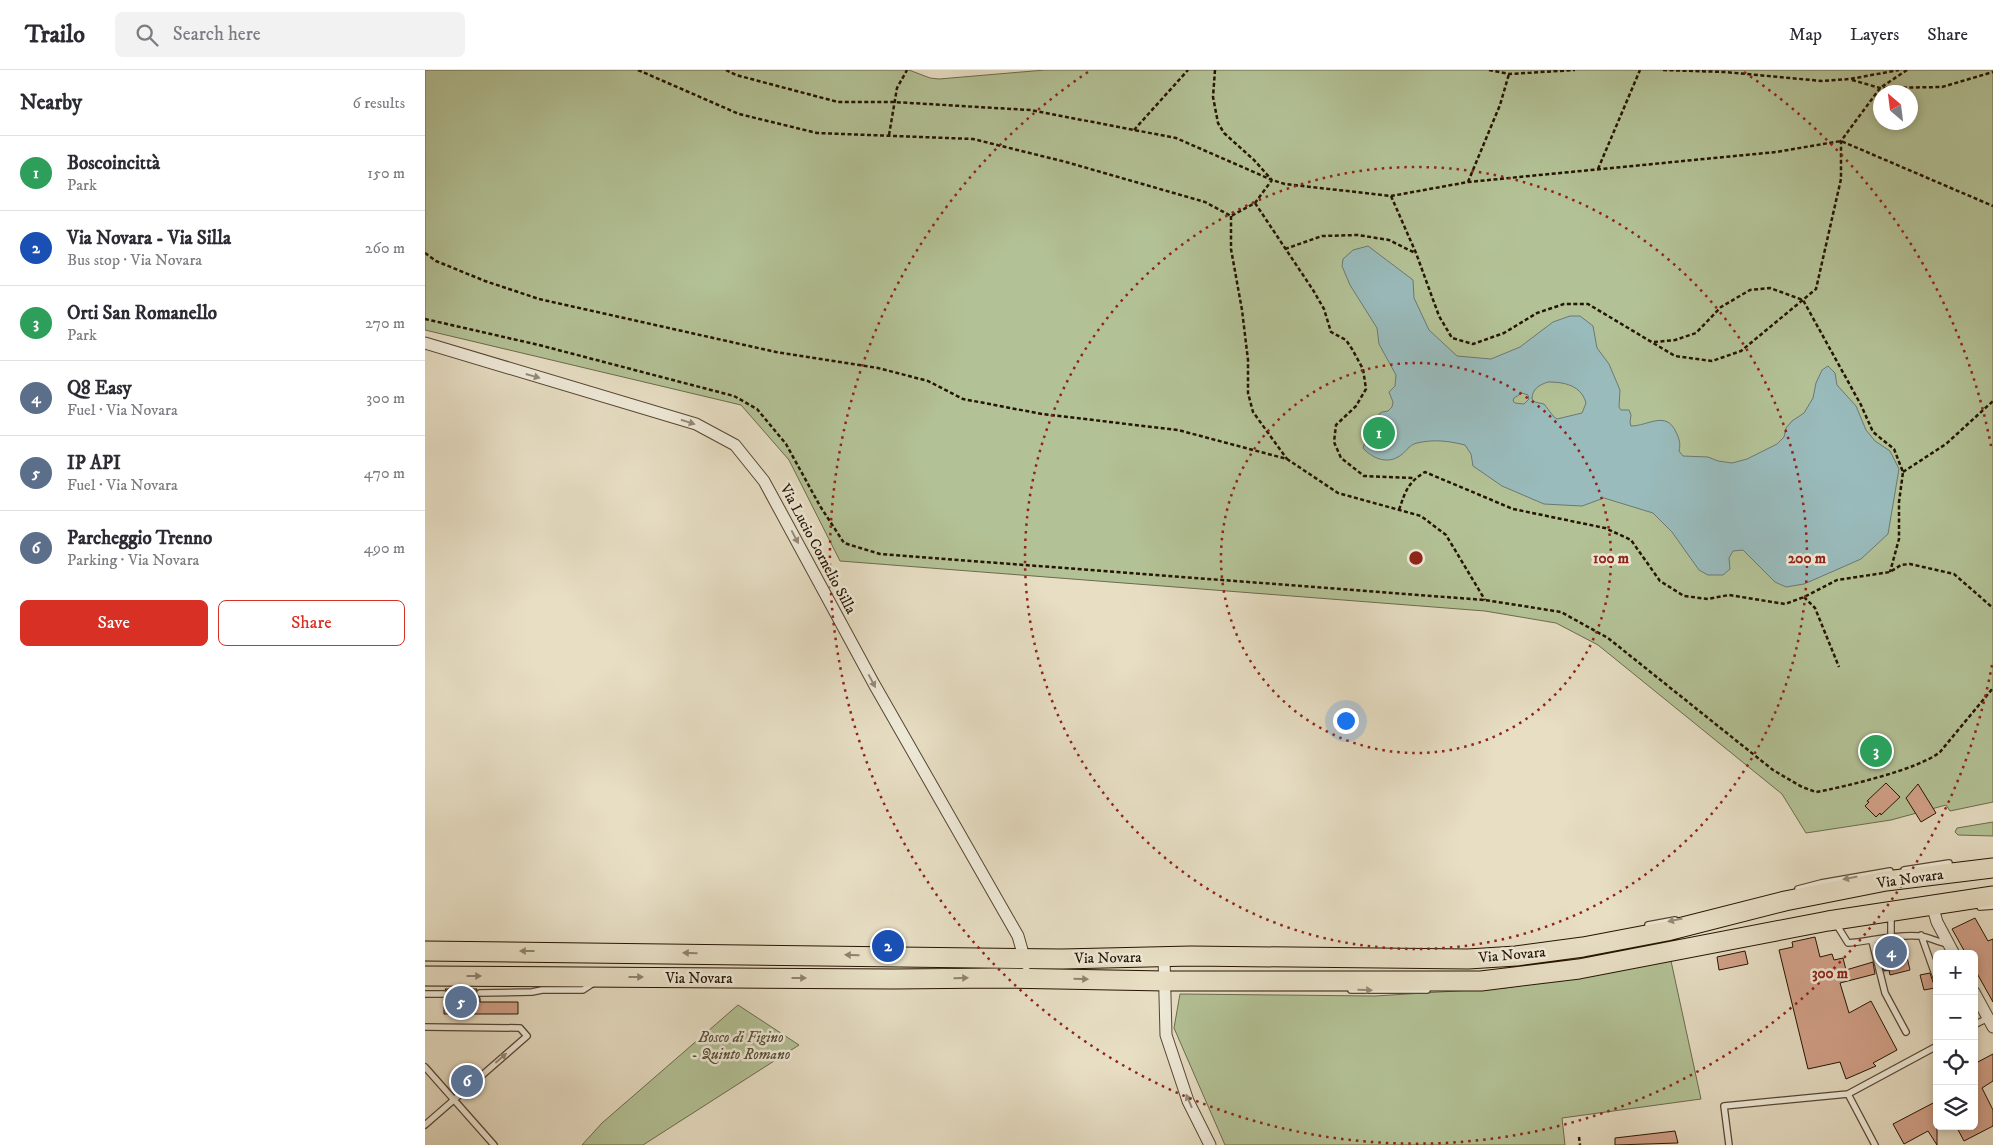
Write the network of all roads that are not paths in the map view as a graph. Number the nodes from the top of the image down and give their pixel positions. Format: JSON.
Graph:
{"nodes":[{"id":1,"x":425,"y":343,"type":"edge"},
{"id":2,"x":1949,"y":863,"type":"dead end"},
{"id":3,"x":1992,"y":868,"type":"edge"},
{"id":4,"x":1927,"y":877,"type":"junction"},
{"id":5,"x":1788,"y":892,"type":"dead end"},
{"id":6,"x":1993,"y":896,"type":"edge"},
{"id":7,"x":1993,"y":906,"type":"edge"},
{"id":8,"x":1974,"y":908,"type":"dead end"},
{"id":9,"x":1933,"y":911,"type":"junction"},
{"id":10,"x":1914,"y":915,"type":"dead end"},
{"id":11,"x":1904,"y":916,"type":"dead end"},
{"id":12,"x":1891,"y":918,"type":"dead end"},
{"id":13,"x":1678,"y":919,"type":"dead end"},
{"id":14,"x":1844,"y":922,"type":"junction"},
{"id":15,"x":1641,"y":927,"type":"dead end"},
{"id":16,"x":1811,"y":932,"type":"dead end"},
{"id":17,"x":1921,"y":936,"type":"junction"},
{"id":18,"x":1891,"y":937,"type":"junction"},
{"id":19,"x":1872,"y":940,"type":"junction"},
{"id":20,"x":1567,"y":942,"type":"dead end"},
{"id":21,"x":1557,"y":943,"type":"dead end"},
{"id":22,"x":1951,"y":949,"type":"edge"},
{"id":23,"x":1301,"y":950,"type":"dead end"},
{"id":24,"x":425,"y":951,"type":"edge"},
{"id":25,"x":1450,"y":951,"type":"dead end"},
{"id":26,"x":1160,"y":955,"type":"junction"},
{"id":27,"x":1023,"y":958,"type":"junction"},
{"id":28,"x":1933,"y":969,"type":"edge"},
{"id":29,"x":1586,"y":975,"type":"dead end"},
{"id":30,"x":425,"y":976,"type":"edge"},
{"id":31,"x":603,"y":977,"type":"junction"},
{"id":32,"x":1566,"y":978,"type":"dead end"},
{"id":33,"x":1033,"y":980,"type":"junction"},
{"id":34,"x":1170,"y":983,"type":"junction"},
{"id":35,"x":1508,"y":985,"type":"dead end"},
{"id":36,"x":1462,"y":988,"type":"dead end"},
{"id":37,"x":1347,"y":990,"type":"dead end"},
{"id":38,"x":1433,"y":990,"type":"dead end"},
{"id":39,"x":480,"y":993,"type":"dead end"},
{"id":40,"x":425,"y":994,"type":"edge"},
{"id":41,"x":444,"y":994,"type":"dead end"},
{"id":42,"x":1976,"y":995,"type":"edge"},
{"id":43,"x":1991,"y":1023,"type":"edge"},
{"id":44,"x":1978,"y":1025,"type":"edge"},
{"id":45,"x":425,"y":1027,"type":"edge"},
{"id":46,"x":1906,"y":1032,"type":"dead end"},
{"id":47,"x":1933,"y":1048,"type":"edge"},
{"id":48,"x":425,"y":1067,"type":"edge"},
{"id":49,"x":1848,"y":1094,"type":"junction"},
{"id":50,"x":454,"y":1099,"type":"junction"},
{"id":51,"x":425,"y":1125,"type":"edge"},
{"id":52,"x":494,"y":1145,"type":"edge"},
{"id":53,"x":1211,"y":1145,"type":"edge"},
{"id":54,"x":1729,"y":1145,"type":"edge"},
{"id":55,"x":1875,"y":1145,"type":"edge"}],
"edges":[{"from":1,"to":27,"type":"street","name":"Via Lucio Cornelio Silla","one_way":true},
{"from":2,"to":5,"type":"lane","one_way":true},
{"from":3,"to":4,"type":"main road","name":"Via Novara"},
{"from":4,"to":9,"type":"main road"},
{"from":4,"to":26,"type":"main road","name":"Via Novara"},
{"from":6,"to":9,"type":"main road","name":"Via Novara"},
{"from":7,"to":8,"type":"lane"},
{"from":9,"to":14,"type":"main road","name":"Via Novara"},
{"from":9,"to":22,"type":"street"},
{"from":10,"to":11,"type":"lane"},
{"from":12,"to":18,"type":"lane"},
{"from":13,"to":15,"type":"lane","one_way":true},
{"from":14,"to":16,"type":"lane"},
{"from":14,"to":19,"type":"lane"},
{"from":14,"to":34,"type":"main road","name":"Via Novara"},
{"from":17,"to":18,"type":"lane"},
{"from":17,"to":22,"type":"lane"},
{"from":17,"to":28,"type":"lane"},
{"from":18,"to":19,"type":"lane"},
{"from":19,"to":46,"type":"lane"},
{"from":20,"to":21,"type":"lane"},
{"from":23,"to":25,"type":"lane"},
{"from":27,"to":24,"type":"main road","name":"Via Novara","one_way":true},
{"from":26,"to":27,"type":"main road","name":"Via Novara"},
{"from":26,"to":34,"type":"street"},
{"from":27,"to":33,"type":"street"},
{"from":29,"to":32,"type":"lane"},
{"from":30,"to":31,"type":"main road","name":"Via Novara","one_way":true},
{"from":31,"to":33,"type":"main road","name":"Via Novara","one_way":true},
{"from":31,"to":39,"type":"lane"},
{"from":33,"to":34,"type":"main road","name":"Via Novara","one_way":true},
{"from":53,"to":34,"type":"street","one_way":true},
{"from":35,"to":36,"type":"lane"},
{"from":37,"to":38,"type":"lane","one_way":true},
{"from":40,"to":41,"type":"lane"},
{"from":42,"to":43,"type":"street"},
{"from":43,"to":44,"type":"lane"},
{"from":50,"to":45,"type":"lane","one_way":true},
{"from":47,"to":49,"type":"lane"},
{"from":48,"to":50,"type":"lane"},
{"from":49,"to":54,"type":"lane"},
{"from":49,"to":55,"type":"lane"},
{"from":50,"to":51,"type":"lane"},
{"from":50,"to":52,"type":"lane"}]}
